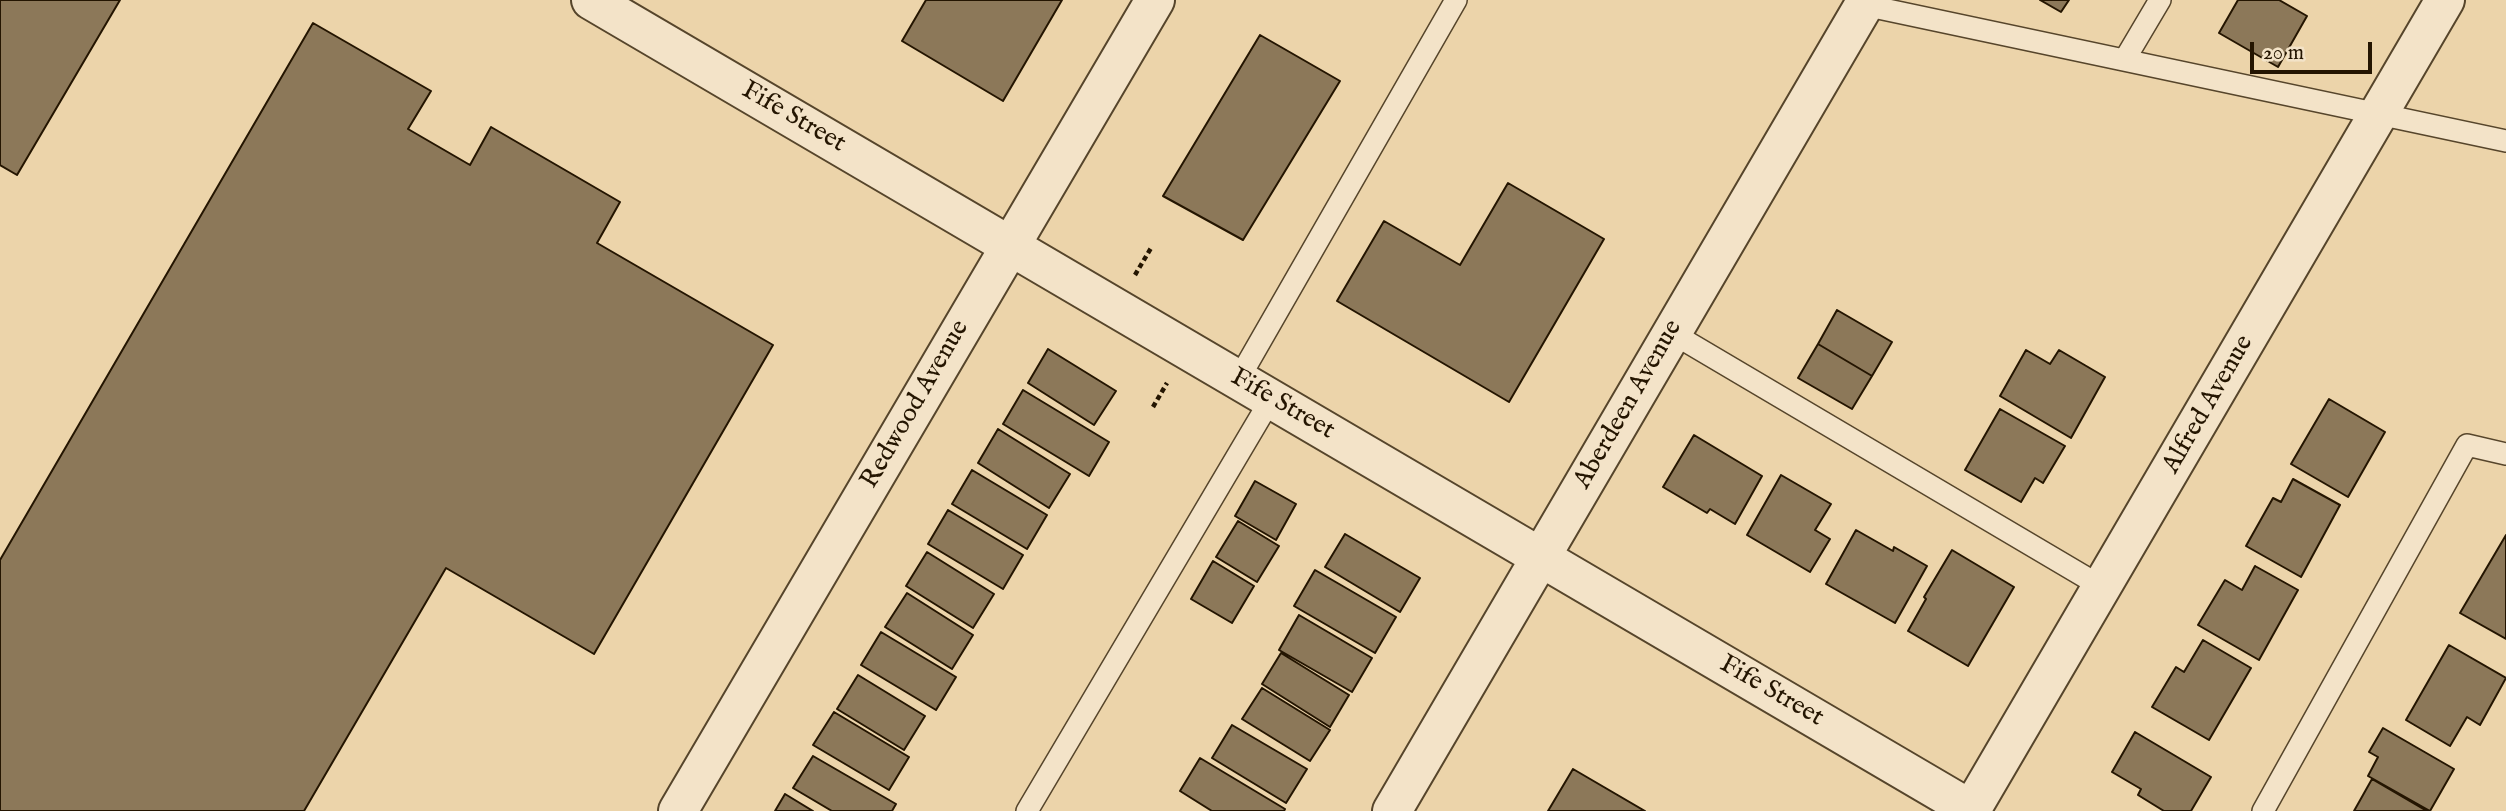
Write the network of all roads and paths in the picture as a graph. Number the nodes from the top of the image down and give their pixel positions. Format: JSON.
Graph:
{"nodes":[{"id":1,"x":591,"y":0,"type":"edge"},
{"id":2,"x":1155,"y":0,"type":"edge"},
{"id":3,"x":1456,"y":0,"type":"edge"},
{"id":4,"x":2160,"y":0,"type":"edge"},
{"id":5,"x":2445,"y":0,"type":"edge"},
{"id":6,"x":1866,"y":2,"type":"edge"},
{"id":7,"x":2125,"y":60,"type":"junction"},
{"id":8,"x":2379,"y":114,"type":"junction"},
{"id":9,"x":2506,"y":141,"type":"edge"},
{"id":10,"x":1010,"y":246,"type":"junction"},
{"id":11,"x":1151,"y":248,"type":"dead end"},
{"id":12,"x":1131,"y":282,"type":"dead end"},
{"id":13,"x":1672,"y":334,"type":"junction"},
{"id":14,"x":1170,"y":379,"type":"dead end"},
{"id":15,"x":1238,"y":380,"type":"junction"},
{"id":16,"x":1271,"y":399,"type":"junction"},
{"id":17,"x":1153,"y":407,"type":"dead end"},
{"id":18,"x":2506,"y":454,"type":"edge"},
{"id":19,"x":1541,"y":557,"type":"junction"},
{"id":20,"x":2102,"y":587,"type":"junction"},
{"id":21,"x":678,"y":811,"type":"edge"},
{"id":22,"x":1027,"y":811,"type":"edge"},
{"id":23,"x":1392,"y":811,"type":"edge"},
{"id":24,"x":1972,"y":811,"type":"edge"},
{"id":25,"x":2263,"y":811,"type":"edge"}],
"edges":[{"from":1,"to":10,"type":"street","name":"Fife Street"},
{"from":2,"to":10,"type":"street","name":"Redwood Avenue"},
{"from":3,"to":15,"type":"lane"},
{"from":4,"to":7,"type":"lane"},
{"from":5,"to":8,"type":"street","name":"Alfred Avenue"},
{"from":6,"to":7,"type":"lane"},
{"from":6,"to":13,"type":"street","name":"Aberdeen Avenue"},
{"from":7,"to":8,"type":"lane"},
{"from":8,"to":9,"type":"lane"},
{"from":8,"to":20,"type":"street","name":"Alfred Avenue"},
{"from":10,"to":15,"type":"street","name":"Fife Street"},
{"from":10,"to":21,"type":"street","name":"Redwood Avenue"},
{"from":11,"to":12,"type":"path"},
{"from":13,"to":19,"type":"street","name":"Aberdeen Avenue"},
{"from":13,"to":20,"type":"lane"},
{"from":14,"to":17,"type":"path"},
{"from":15,"to":16,"type":"street","name":"Fife Street"},
{"from":16,"to":19,"type":"street","name":"Fife Street"},
{"from":16,"to":22,"type":"lane"},
{"from":18,"to":25,"type":"lane"},
{"from":19,"to":23,"type":"street","name":"Aberdeen Avenue"},
{"from":19,"to":24,"type":"street","name":"Fife Street"},
{"from":20,"to":24,"type":"street","name":"Alfred Avenue"}]}
